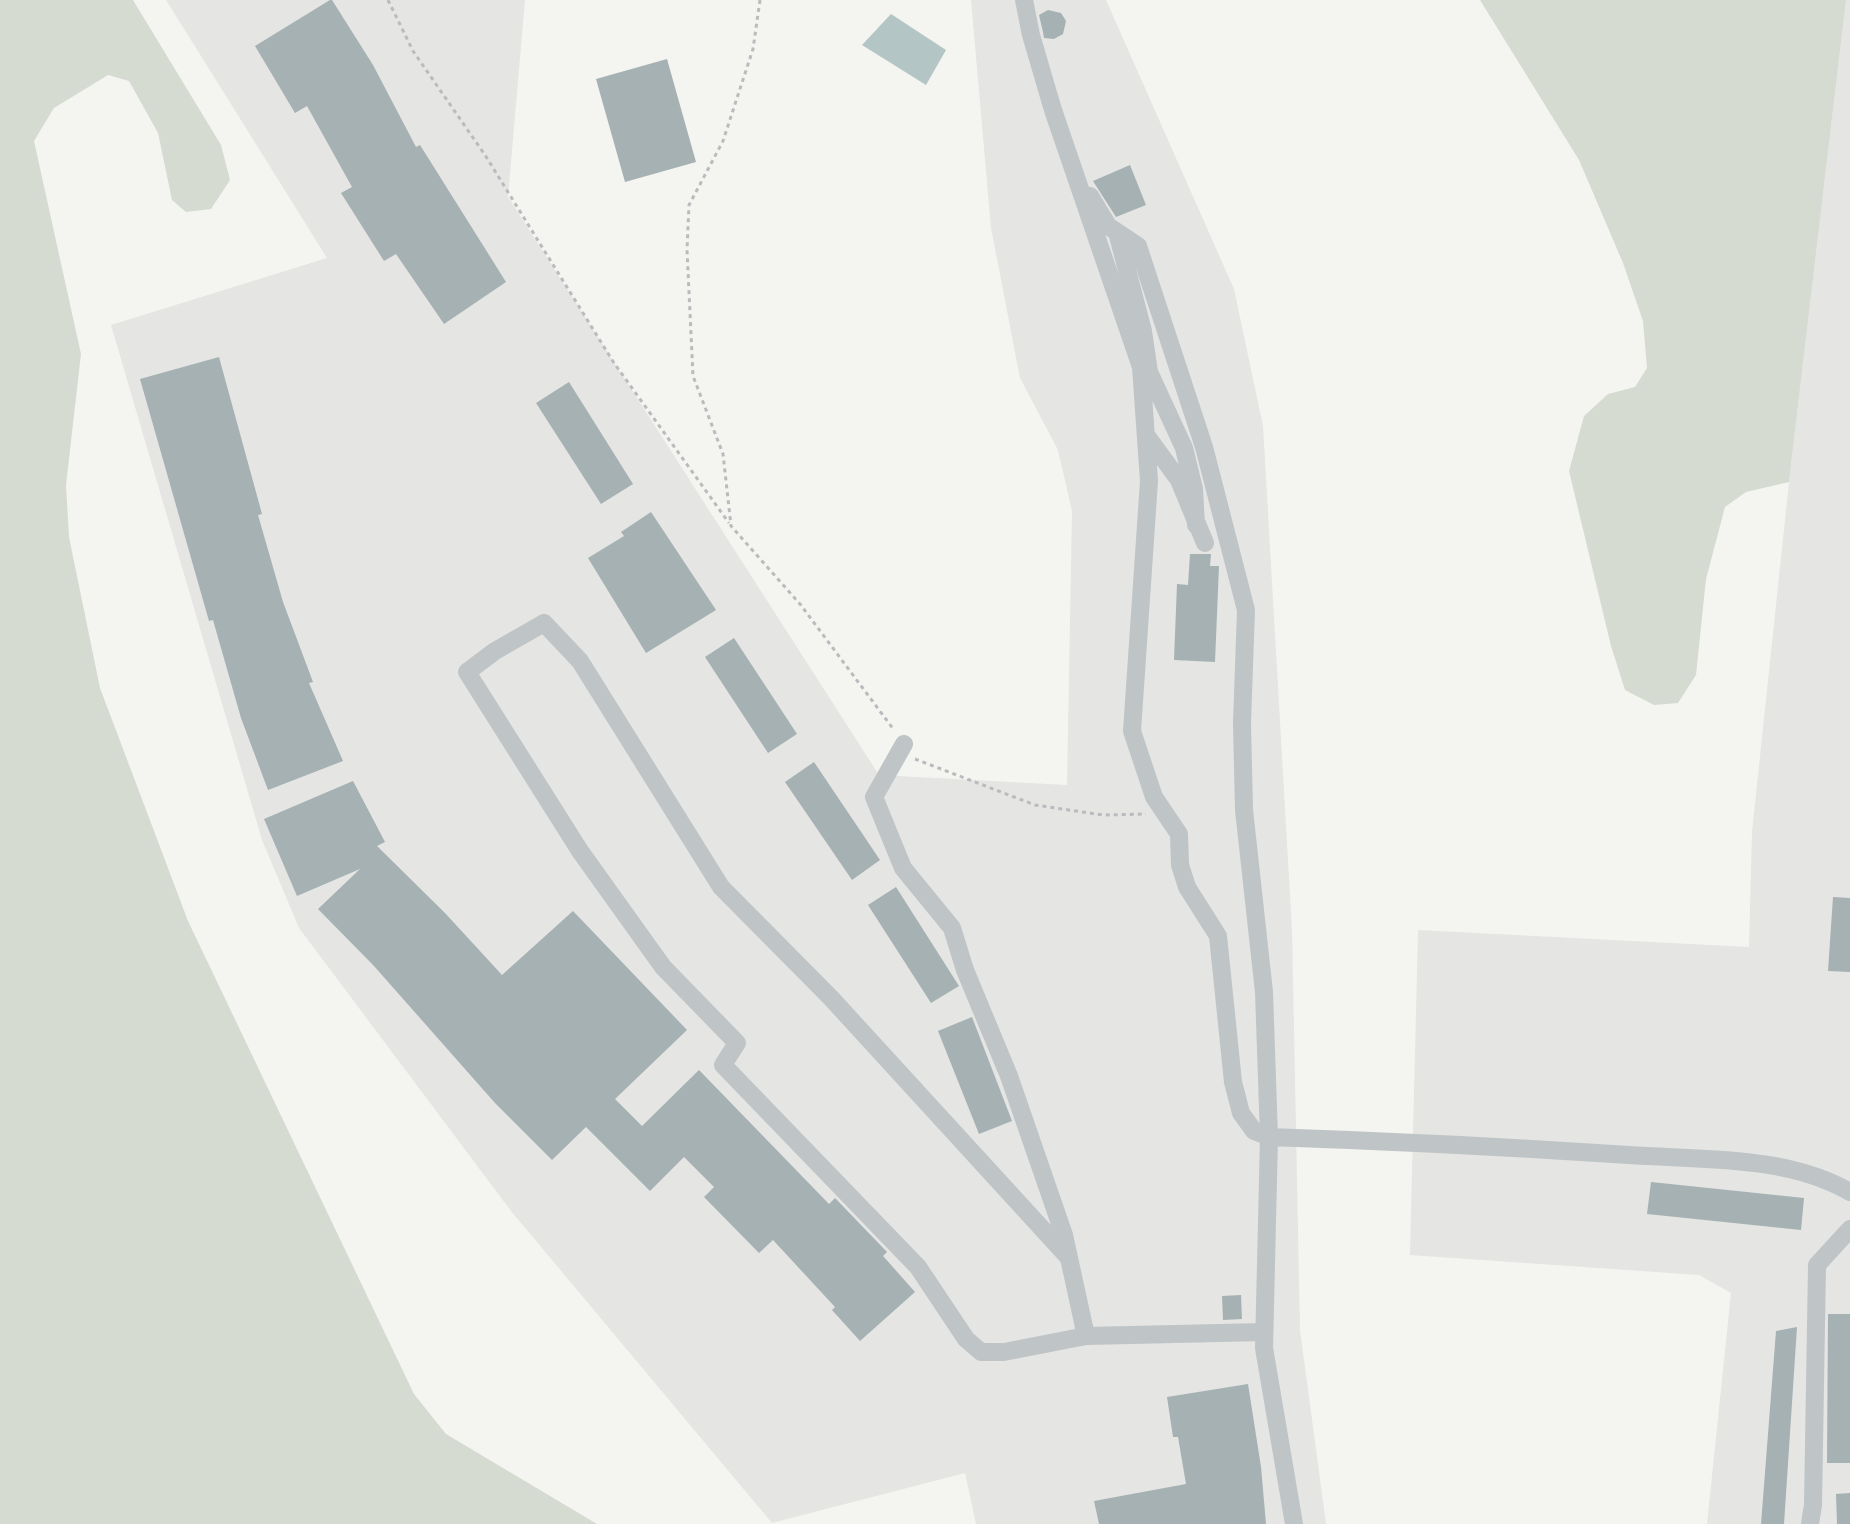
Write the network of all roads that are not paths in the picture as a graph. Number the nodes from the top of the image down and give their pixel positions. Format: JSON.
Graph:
{"nodes":[{"id":1,"x":1024,"y":0,"type":"edge"},
{"id":2,"x":1074,"y":173,"type":"junction"},
{"id":3,"x":1117,"y":232,"type":"junction"},
{"id":4,"x":1146,"y":435,"type":"junction"},
{"id":5,"x":1196,"y":525,"type":"junction"},
{"id":6,"x":1205,"y":543,"type":"dead end"},
{"id":7,"x":904,"y":744,"type":"road end"},
{"id":8,"x":1269,"y":1137,"type":"junction"},
{"id":9,"x":1850,"y":1192,"type":"edge"},
{"id":10,"x":1850,"y":1229,"type":"edge"},
{"id":11,"x":1069,"y":1258,"type":"junction"},
{"id":12,"x":1264,"y":1332,"type":"junction"},
{"id":13,"x":1086,"y":1336,"type":"junction"},
{"id":14,"x":1294,"y":1524,"type":"edge"},
{"id":15,"x":1810,"y":1524,"type":"edge"}],
"edges":[{"from":1,"to":2,"type":"street"},
{"from":2,"to":3,"type":"street"},
{"from":2,"to":4,"type":"street"},
{"from":3,"to":5,"type":"street"},
{"from":3,"to":8,"type":"street"},
{"from":4,"to":5,"type":"street"},
{"from":4,"to":8,"type":"street"},
{"from":5,"to":6,"type":"street"},
{"from":7,"to":11,"type":"street"},
{"from":8,"to":9,"type":"street"},
{"from":8,"to":12,"type":"street"},
{"from":10,"to":15,"type":"street"},
{"from":11,"to":13,"type":"street"},
{"from":11,"to":13,"type":"street"},
{"from":12,"to":13,"type":"street"},
{"from":12,"to":14,"type":"street"}]}
